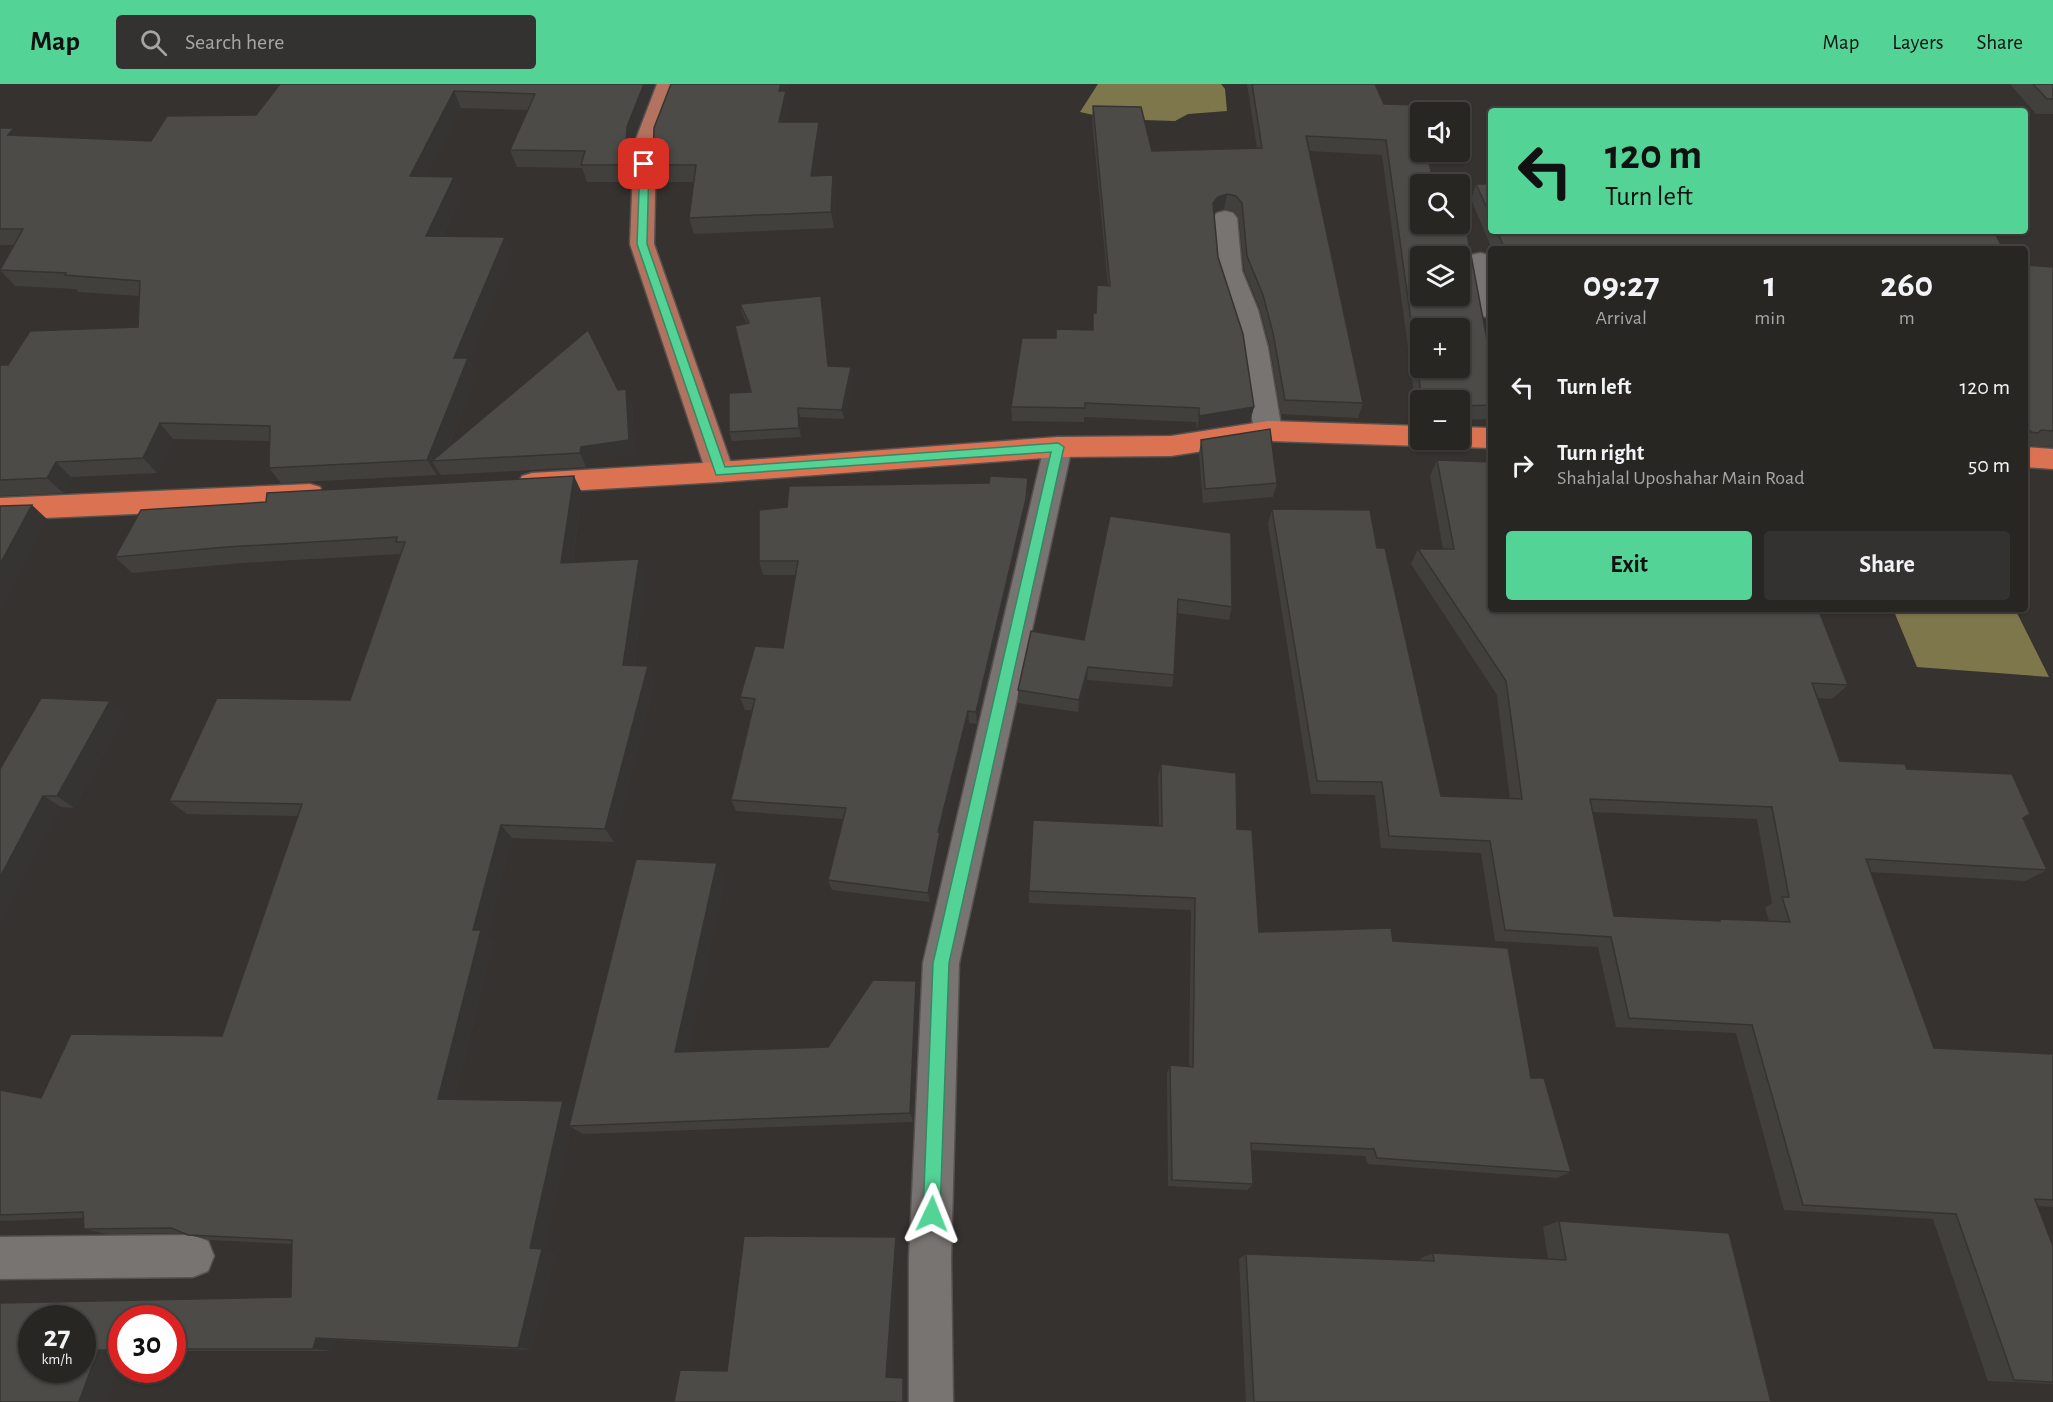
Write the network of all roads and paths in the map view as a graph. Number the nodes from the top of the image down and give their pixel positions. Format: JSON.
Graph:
{"nodes":[{"id":1,"x":668,"y":84,"type":"edge"},
{"id":2,"x":1225,"y":218,"type":"edge"},
{"id":3,"x":1480,"y":261,"type":"dead end"},
{"id":4,"x":1488,"y":297,"type":"edge"},
{"id":5,"x":1268,"y":431,"type":"junction"},
{"id":6,"x":1410,"y":436,"type":"edge"},
{"id":7,"x":1470,"y":437,"type":"edge"},
{"id":8,"x":1488,"y":438,"type":"edge"},
{"id":9,"x":1058,"y":447,"type":"junction"},
{"id":10,"x":2028,"y":458,"type":"edge"},
{"id":11,"x":2053,"y":459,"type":"edge"},
{"id":12,"x":720,"y":472,"type":"junction"},
{"id":13,"x":506,"y":484,"type":"edge"},
{"id":14,"x":340,"y":494,"type":"edge"},
{"id":15,"x":0,"y":509,"type":"edge"},
{"id":16,"x":193,"y":1256,"type":"edge"},
{"id":17,"x":0,"y":1258,"type":"edge"},
{"id":18,"x":931,"y":1402,"type":"edge"}],
"edges":[{"from":1,"to":12,"type":"main road"},
{"from":2,"to":5,"type":"street"},
{"from":3,"to":4,"type":"street"},
{"from":5,"to":6,"type":"highway"},
{"from":5,"to":9,"type":"highway"},
{"from":7,"to":8,"type":"highway"},
{"from":9,"to":12,"type":"highway"},
{"from":9,"to":18,"type":"street"},
{"from":10,"to":11,"type":"highway"},
{"from":12,"to":13,"type":"highway"},
{"from":14,"to":15,"type":"highway"},
{"from":16,"to":17,"type":"street"}]}
